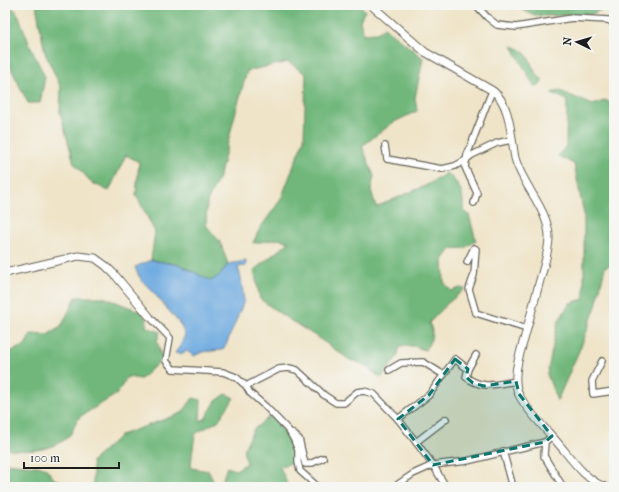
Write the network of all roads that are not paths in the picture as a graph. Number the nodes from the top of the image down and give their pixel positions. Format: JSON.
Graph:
{"nodes":[{"id":1,"x":371,"y":5,"type":"edge"},
{"id":2,"x":476,"y":5,"type":"edge"},
{"id":3,"x":614,"y":23,"type":"edge"},
{"id":4,"x":493,"y":91,"type":"junction"},
{"id":5,"x":511,"y":140,"type":"junction"},
{"id":6,"x":385,"y":146,"type":"dead end"},
{"id":7,"x":466,"y":160,"type":"junction"},
{"id":8,"x":474,"y":203,"type":"dead end"},
{"id":9,"x":467,"y":262,"type":"dead end"},
{"id":10,"x":5,"y":273,"type":"edge"},
{"id":11,"x":150,"y":316,"type":"joint"},
{"id":12,"x":527,"y":329,"type":"junction"},
{"id":13,"x":476,"y":355,"type":"dead end"},
{"id":14,"x":602,"y":361,"type":"dead end"},
{"id":15,"x":468,"y":369,"type":"junction"},
{"id":16,"x":390,"y":370,"type":"dead end"},
{"id":17,"x":444,"y":375,"type":"junction"},
{"id":18,"x":516,"y":381,"type":"junction"},
{"id":19,"x":246,"y":386,"type":"junction"},
{"id":20,"x":614,"y":391,"type":"edge"},
{"id":21,"x":398,"y":419,"type":"junction"},
{"id":22,"x":446,"y":419,"type":"dead end"},
{"id":23,"x":289,"y":431,"type":"junction"},
{"id":24,"x":552,"y":436,"type":"junction"},
{"id":25,"x":416,"y":442,"type":"junction"},
{"id":26,"x":545,"y":442,"type":"junction"},
{"id":27,"x":504,"y":451,"type":"junction"},
{"id":28,"x":323,"y":458,"type":"dead end"},
{"id":29,"x":433,"y":465,"type":"junction"},
{"id":30,"x":318,"y":487,"type":"edge"},
{"id":31,"x":394,"y":487,"type":"edge"},
{"id":32,"x":446,"y":487,"type":"edge"},
{"id":33,"x":512,"y":487,"type":"edge"},
{"id":34,"x":563,"y":487,"type":"edge"},
{"id":35,"x":605,"y":487,"type":"edge"}],
"edges":[{"from":1,"to":4,"type":"street"},
{"from":2,"to":3,"type":"street"},
{"from":4,"to":5,"type":"street"},
{"from":4,"to":7,"type":"street"},
{"from":5,"to":7,"type":"street"},
{"from":5,"to":12,"type":"street"},
{"from":6,"to":7,"type":"street"},
{"from":7,"to":8,"type":"street"},
{"from":9,"to":12,"type":"street"},
{"from":10,"to":11,"type":"street"},
{"from":11,"to":19,"type":"street"},
{"from":12,"to":18,"type":"street"},
{"from":13,"to":15,"type":"street"},
{"from":14,"to":20,"type":"street"},
{"from":15,"to":17,"type":"street"},
{"from":15,"to":18,"type":"street"},
{"from":16,"to":17,"type":"street"},
{"from":17,"to":21,"type":"street"},
{"from":18,"to":24,"type":"street"},
{"from":19,"to":21,"type":"street"},
{"from":19,"to":23,"type":"street"},
{"from":21,"to":25,"type":"street"},
{"from":22,"to":25,"type":"street"},
{"from":23,"to":28,"type":"street"},
{"from":23,"to":30,"type":"street"},
{"from":24,"to":26,"type":"street"},
{"from":24,"to":35,"type":"street"},
{"from":25,"to":29,"type":"street"},
{"from":26,"to":27,"type":"street"},
{"from":26,"to":34,"type":"street"},
{"from":27,"to":29,"type":"street"},
{"from":27,"to":33,"type":"street"},
{"from":29,"to":31,"type":"street"},
{"from":29,"to":32,"type":"street"}]}
